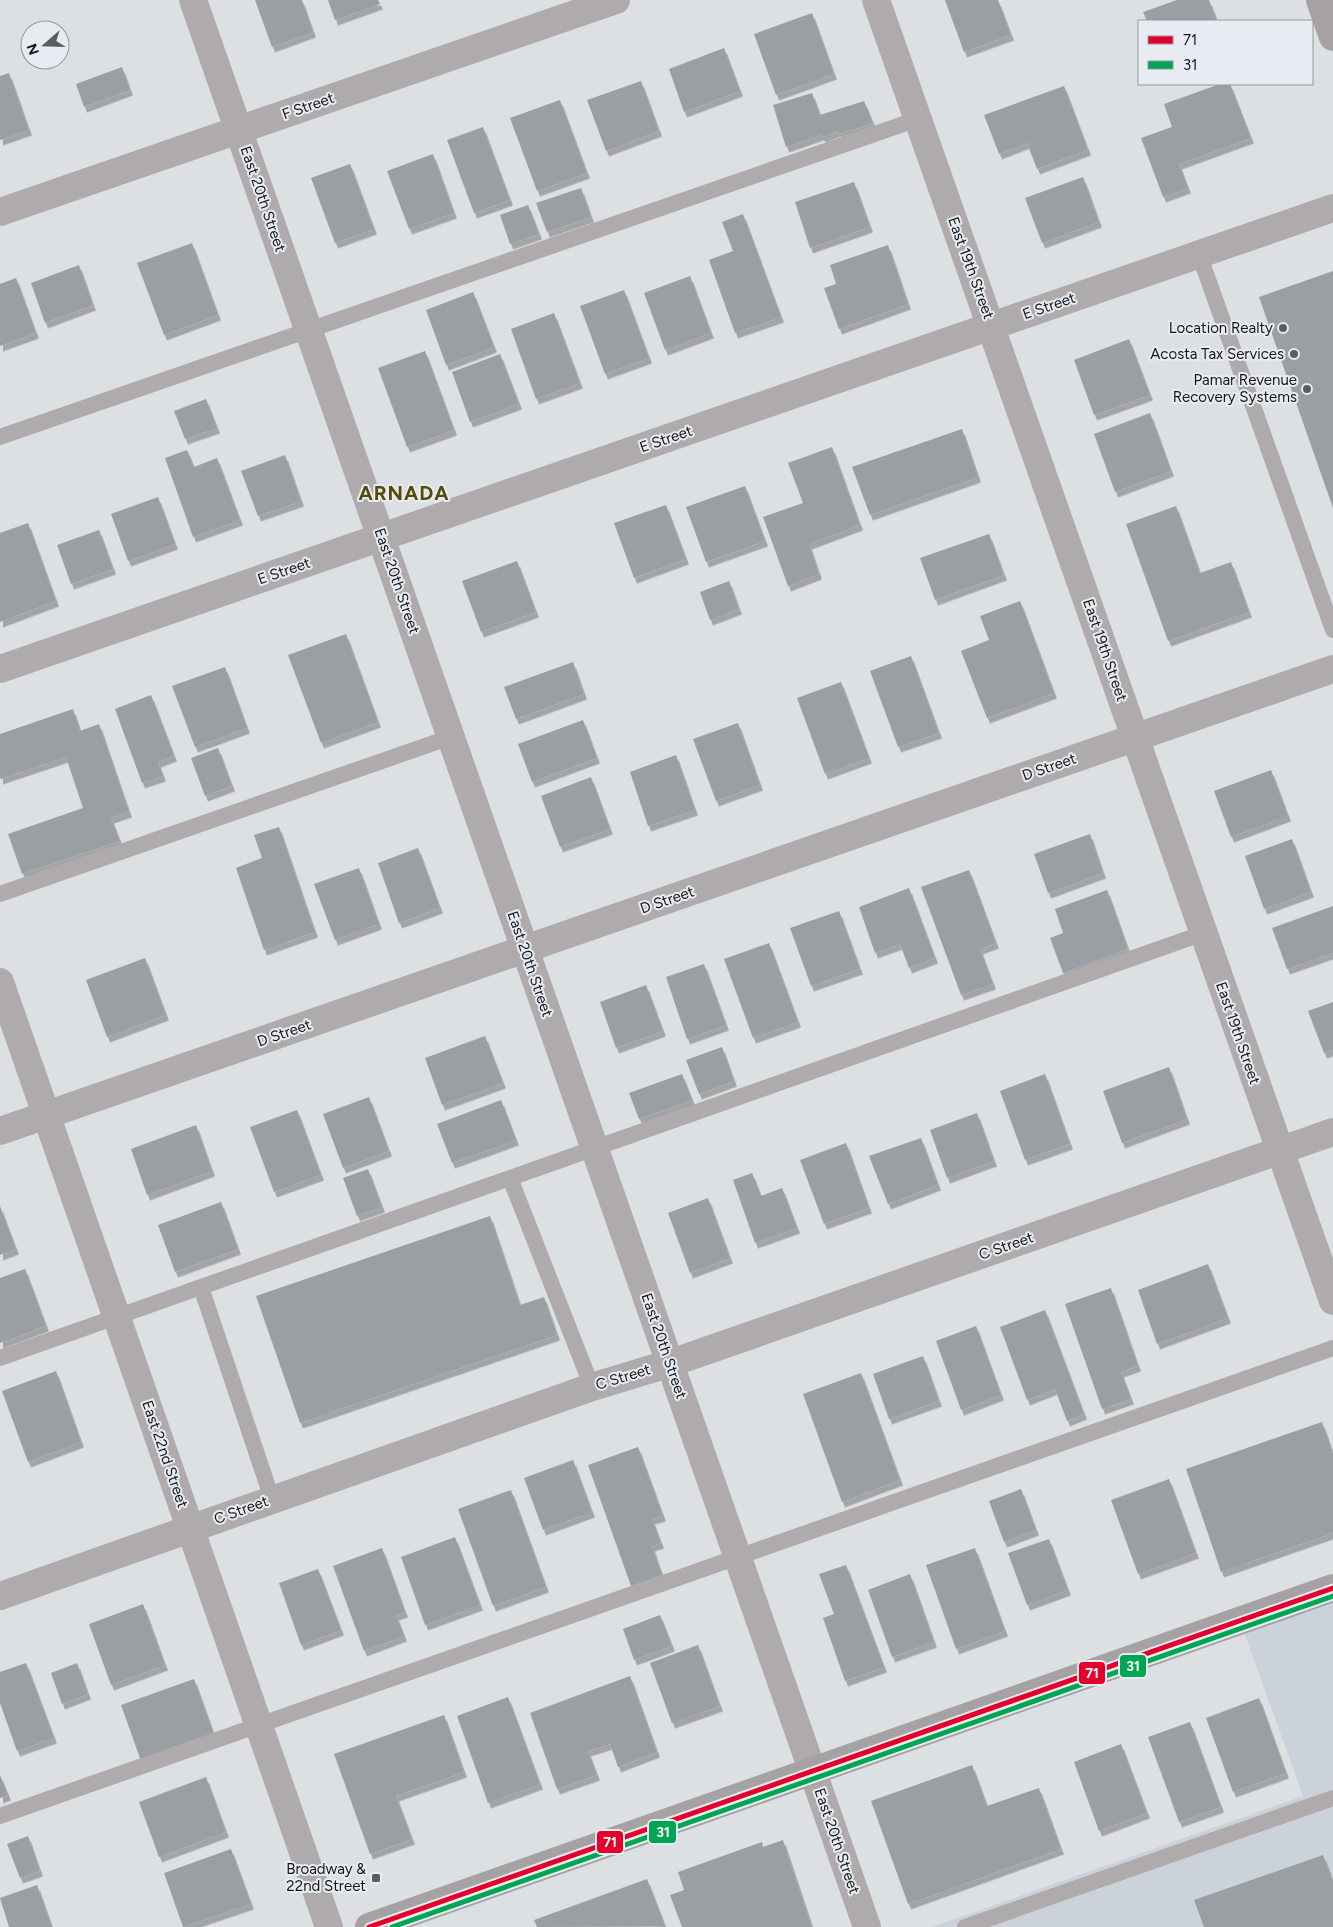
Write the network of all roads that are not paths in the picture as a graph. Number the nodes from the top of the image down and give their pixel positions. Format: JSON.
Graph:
{"nodes":[{"id":1,"x":194,"y":0,"type":"edge"},
{"id":2,"x":616,"y":0,"type":"edge"},
{"id":3,"x":876,"y":0,"type":"edge"},
{"id":4,"x":1320,"y":0,"type":"edge"},
{"id":5,"x":1333,"y":36,"type":"edge"},
{"id":6,"x":918,"y":119,"type":"junction"},
{"id":7,"x":239,"y":130,"type":"junction"},
{"id":8,"x":1333,"y":208,"type":"edge"},
{"id":9,"x":0,"y":212,"type":"edge"},
{"id":10,"x":1199,"y":254,"type":"junction"},
{"id":11,"x":991,"y":327,"type":"junction"},
{"id":12,"x":309,"y":330,"type":"junction"},
{"id":13,"x":0,"y":437,"type":"edge"},
{"id":14,"x":382,"y":538,"type":"junction"},
{"id":15,"x":1333,"y":630,"type":"edge"},
{"id":16,"x":1333,"y":669,"type":"edge"},
{"id":17,"x":0,"y":670,"type":"edge"},
{"id":18,"x":451,"y":737,"type":"junction"},
{"id":19,"x":1135,"y":737,"type":"junction"},
{"id":20,"x":0,"y":894,"type":"edge"},
{"id":21,"x":1204,"y":933,"type":"junction"},
{"id":22,"x":526,"y":949,"type":"junction"},
{"id":23,"x":0,"y":982,"type":"edge"},
{"id":24,"x":46,"y":1115,"type":"junction"},
{"id":25,"x":0,"y":1131,"type":"edge"},
{"id":26,"x":1333,"y":1132,"type":"edge"},
{"id":27,"x":595,"y":1148,"type":"junction"},
{"id":28,"x":1280,"y":1150,"type":"junction"},
{"id":29,"x":510,"y":1178,"type":"junction"},
{"id":30,"x":201,"y":1287,"type":"junction"},
{"id":31,"x":1333,"y":1301,"type":"edge"},
{"id":32,"x":117,"y":1317,"type":"junction"},
{"id":33,"x":1333,"y":1348,"type":"edge"},
{"id":34,"x":0,"y":1358,"type":"edge"},
{"id":35,"x":671,"y":1362,"type":"junction"},
{"id":36,"x":592,"y":1387,"type":"junction"},
{"id":37,"x":272,"y":1499,"type":"junction"},
{"id":38,"x":191,"y":1529,"type":"junction"},
{"id":39,"x":738,"y":1557,"type":"junction"},
{"id":40,"x":1333,"y":1588,"type":"edge"},
{"id":41,"x":0,"y":1596,"type":"edge"},
{"id":42,"x":258,"y":1725,"type":"junction"},
{"id":43,"x":813,"y":1771,"type":"junction"},
{"id":44,"x":1333,"y":1798,"type":"edge"},
{"id":45,"x":0,"y":1816,"type":"edge"},
{"id":46,"x":328,"y":1927,"type":"edge"},
{"id":47,"x":369,"y":1927,"type":"edge"},
{"id":48,"x":868,"y":1927,"type":"edge"},
{"id":49,"x":965,"y":1927,"type":"edge"}],
"edges":[{"from":1,"to":7,"type":"street","name":"East 20th Street"},
{"from":2,"to":7,"type":"street","name":"F Street"},
{"from":3,"to":6,"type":"street","name":"East 19th Street"},
{"from":4,"to":5,"type":"street"},
{"from":6,"to":11,"type":"street","name":"East 19th Street"},
{"from":6,"to":12,"type":"lane"},
{"from":7,"to":9,"type":"street","name":"F Street"},
{"from":7,"to":12,"type":"street","name":"East 20th Street"},
{"from":8,"to":10,"type":"street","name":"E Street"},
{"from":10,"to":11,"type":"street","name":"E Street"},
{"from":10,"to":15,"type":"lane"},
{"from":11,"to":14,"type":"street","name":"E Street"},
{"from":11,"to":19,"type":"street","name":"East 19th Street"},
{"from":12,"to":13,"type":"lane"},
{"from":12,"to":14,"type":"street","name":"East 20th Street"},
{"from":14,"to":17,"type":"street","name":"E Street"},
{"from":14,"to":18,"type":"street","name":"East 20th Street"},
{"from":16,"to":19,"type":"street","name":"D Street"},
{"from":18,"to":20,"type":"lane"},
{"from":18,"to":22,"type":"street","name":"East 20th Street"},
{"from":19,"to":21,"type":"street","name":"East 19th Street"},
{"from":19,"to":22,"type":"street","name":"D Street"},
{"from":21,"to":27,"type":"lane"},
{"from":21,"to":28,"type":"street","name":"East 19th Street"},
{"from":22,"to":24,"type":"street","name":"D Street"},
{"from":22,"to":27,"type":"street","name":"East 20th Street"},
{"from":23,"to":24,"type":"street","name":"East 22nd Street"},
{"from":24,"to":25,"type":"street","name":"D Street"},
{"from":24,"to":32,"type":"street","name":"East 22nd Street"},
{"from":26,"to":28,"type":"street","name":"C Street"},
{"from":27,"to":29,"type":"lane"},
{"from":27,"to":35,"type":"street","name":"East 20th Street"},
{"from":28,"to":31,"type":"street","name":"East 19th Street"},
{"from":28,"to":35,"type":"street","name":"C Street"},
{"from":29,"to":30,"type":"lane"},
{"from":29,"to":36,"type":"lane"},
{"from":30,"to":32,"type":"lane"},
{"from":30,"to":37,"type":"lane"},
{"from":32,"to":34,"type":"lane"},
{"from":32,"to":38,"type":"street","name":"East 22nd Street"},
{"from":33,"to":39,"type":"lane"},
{"from":35,"to":36,"type":"street","name":"C Street"},
{"from":35,"to":39,"type":"street","name":"East 20th Street"},
{"from":36,"to":37,"type":"street","name":"C Street"},
{"from":37,"to":38,"type":"street","name":"C Street"},
{"from":38,"to":41,"type":"street","name":"C Street"},
{"from":38,"to":42,"type":"street","name":"East 22nd Street"},
{"from":39,"to":42,"type":"lane"},
{"from":39,"to":43,"type":"street","name":"East 20th Street"},
{"from":40,"to":43,"type":"street"},
{"from":42,"to":45,"type":"lane"},
{"from":42,"to":46,"type":"street","name":"East 22nd Street"},
{"from":43,"to":47,"type":"street"},
{"from":43,"to":48,"type":"street","name":"East 20th Street"},
{"from":44,"to":49,"type":"lane"}]}
